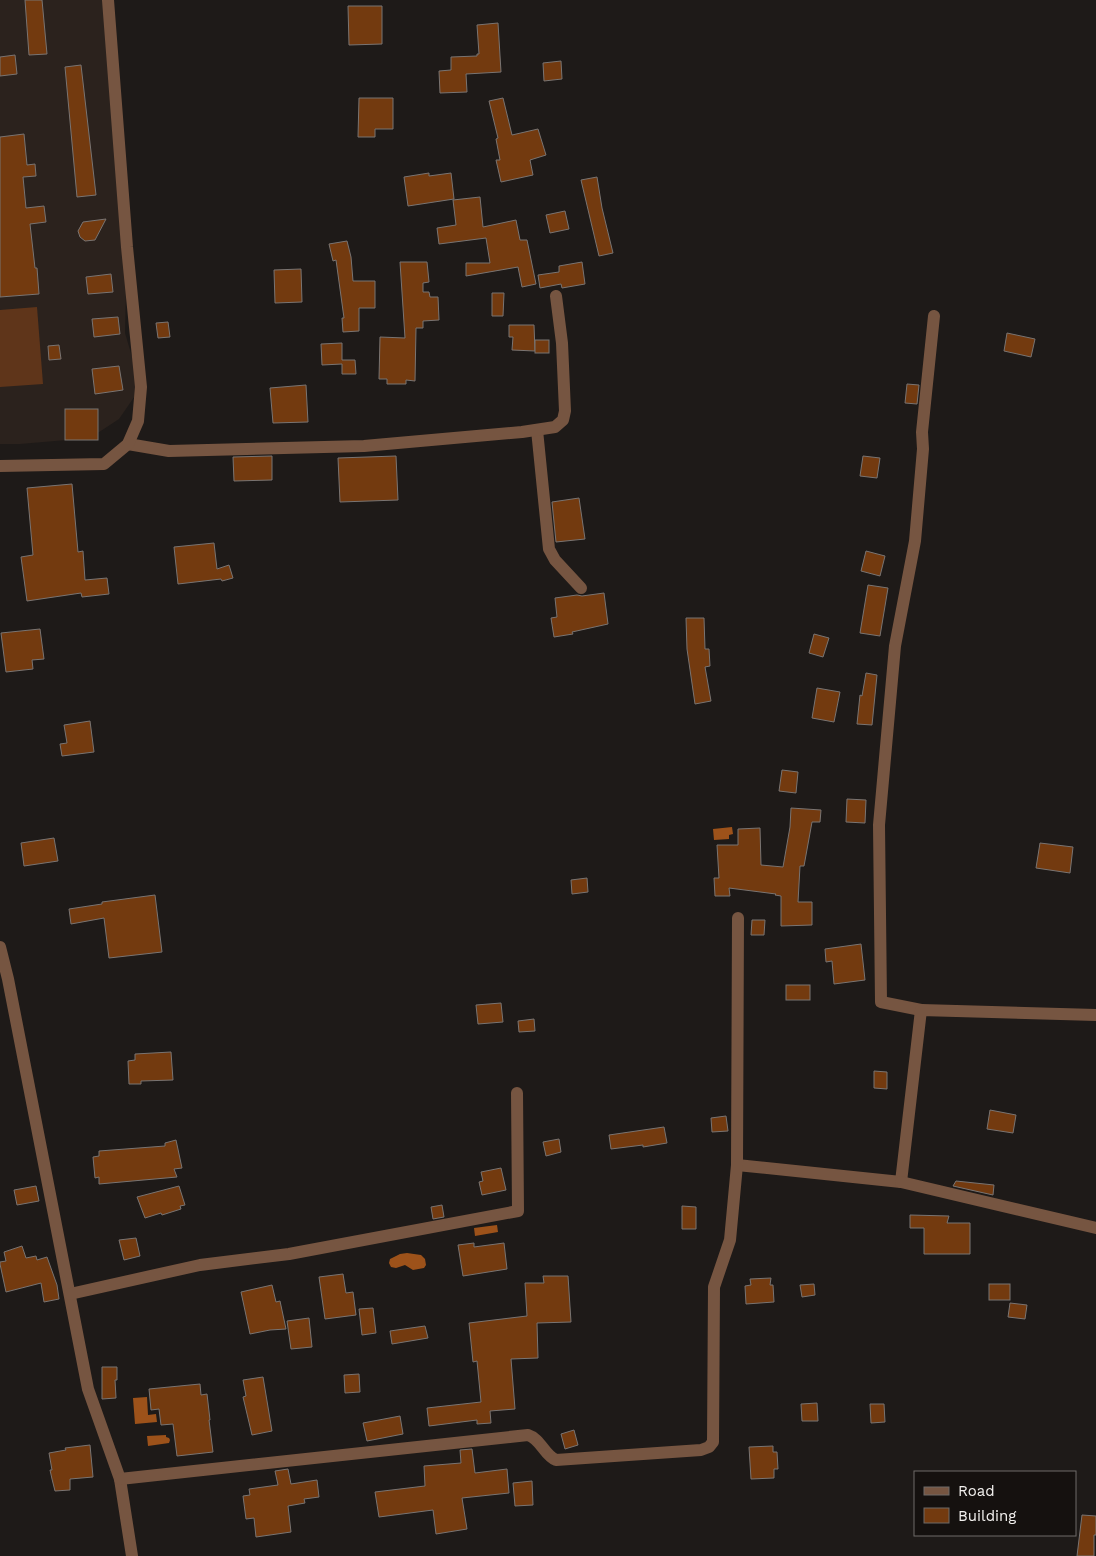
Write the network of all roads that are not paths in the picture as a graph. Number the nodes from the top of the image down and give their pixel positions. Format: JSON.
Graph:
{"nodes":[{"id":1,"x":108,"y":0,"type":"edge"},
{"id":2,"x":556,"y":296,"type":"dead end"},
{"id":3,"x":934,"y":316,"type":"dead end"},
{"id":4,"x":537,"y":430,"type":"junction"},
{"id":5,"x":128,"y":444,"type":"junction"},
{"id":6,"x":0,"y":466,"type":"edge"},
{"id":7,"x":581,"y":588,"type":"dead end"},
{"id":8,"x":738,"y":918,"type":"dead end"},
{"id":9,"x":0,"y":947,"type":"edge"},
{"id":10,"x":921,"y":1010,"type":"junction"},
{"id":11,"x":1096,"y":1015,"type":"edge"},
{"id":12,"x":517,"y":1093,"type":"dead end"},
{"id":13,"x":737,"y":1165,"type":"junction"},
{"id":14,"x":901,"y":1182,"type":"junction"},
{"id":15,"x":1096,"y":1228,"type":"edge"},
{"id":16,"x":70,"y":1294,"type":"junction"},
{"id":17,"x":120,"y":1479,"type":"junction"},
{"id":18,"x":132,"y":1556,"type":"edge"}],
"edges":[{"from":1,"to":5,"type":"street"},
{"from":2,"to":4,"type":"street"},
{"from":3,"to":10,"type":"street"},
{"from":4,"to":5,"type":"street"},
{"from":4,"to":7,"type":"street"},
{"from":5,"to":6,"type":"street"},
{"from":8,"to":13,"type":"street"},
{"from":9,"to":16,"type":"street"},
{"from":10,"to":11,"type":"street"},
{"from":10,"to":14,"type":"street"},
{"from":12,"to":16,"type":"street"},
{"from":13,"to":14,"type":"street"},
{"from":13,"to":17,"type":"street"},
{"from":14,"to":15,"type":"street"},
{"from":16,"to":17,"type":"street"},
{"from":17,"to":18,"type":"street"}]}
